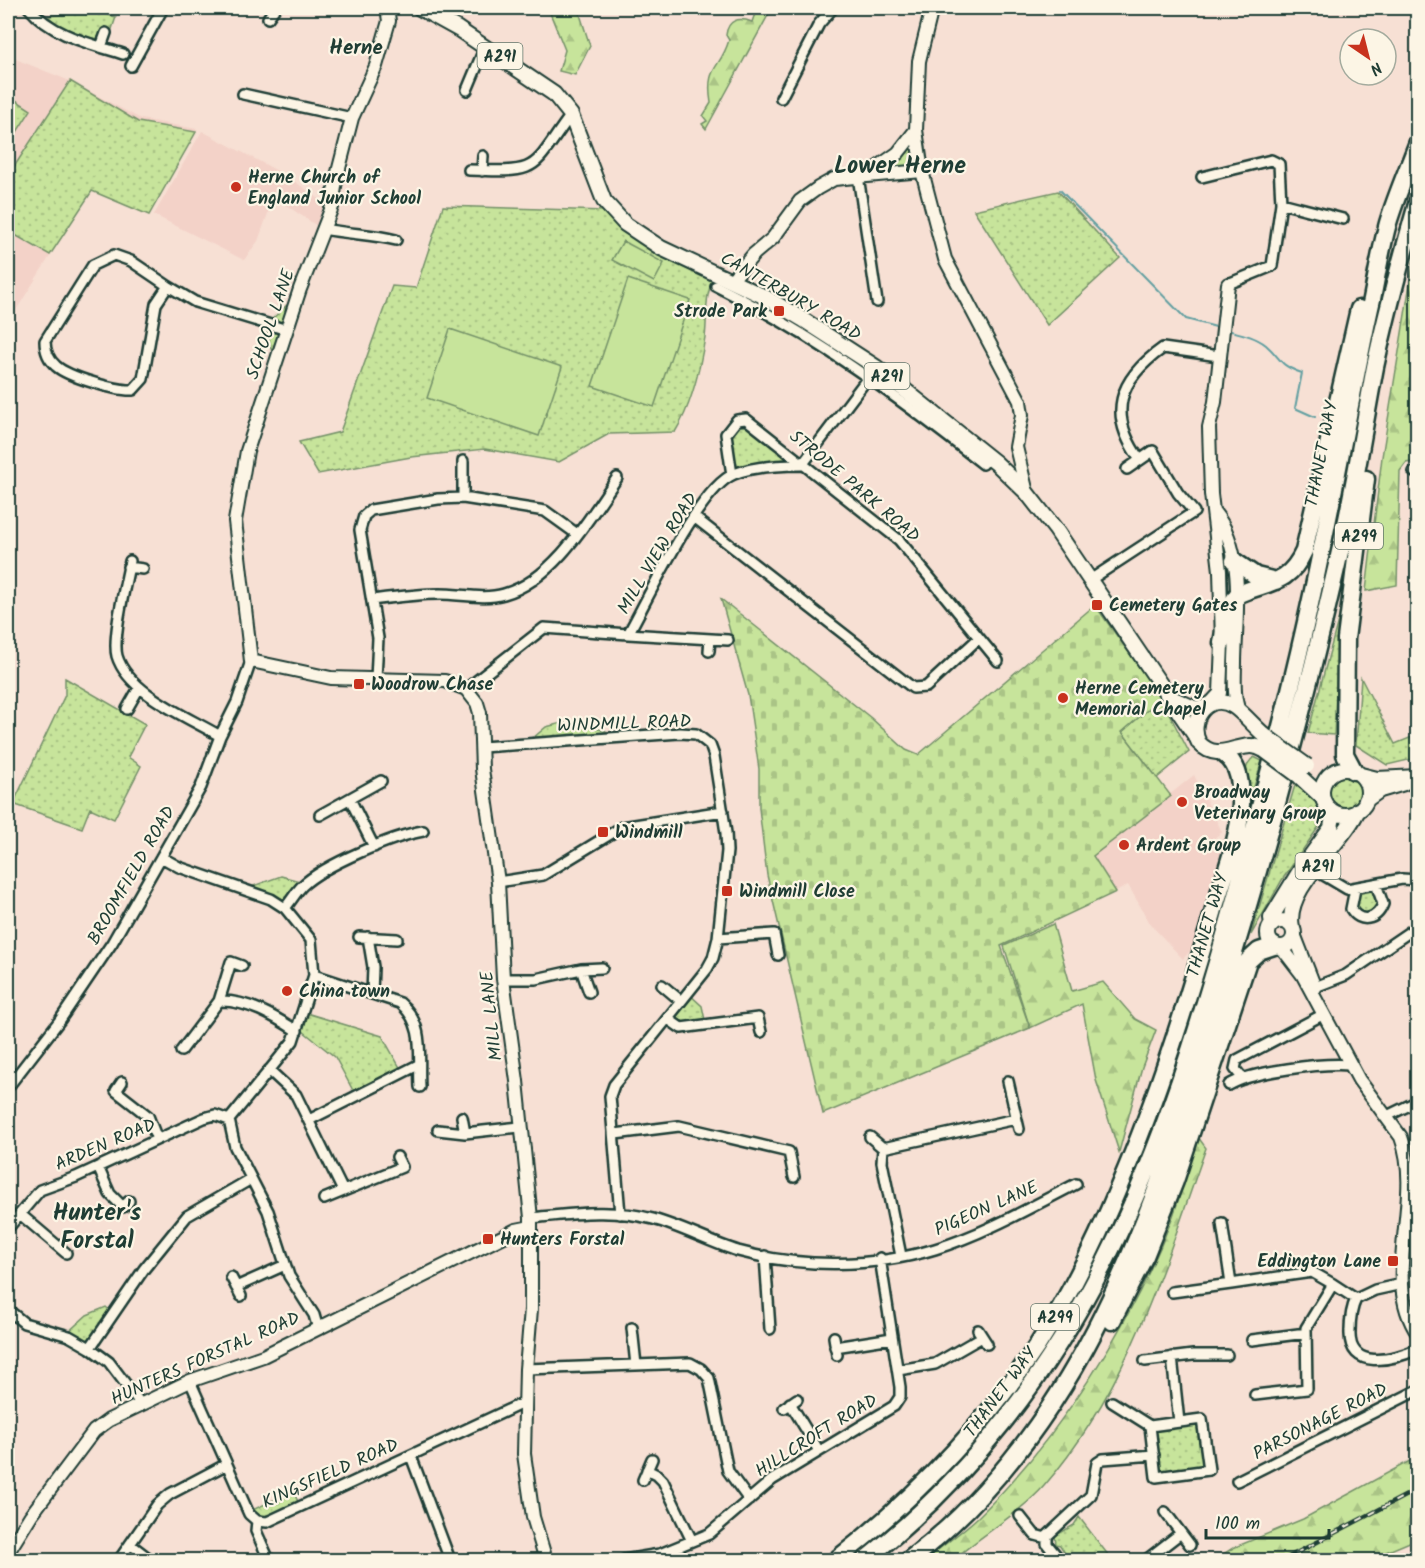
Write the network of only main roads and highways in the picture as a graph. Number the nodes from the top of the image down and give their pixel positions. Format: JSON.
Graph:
{"nodes":[{"id":1,"x":420,"y":8,"type":"edge"},
{"id":2,"x":1418,"y":142,"type":"edge"},
{"id":3,"x":1418,"y":201,"type":"edge"},
{"id":4,"x":1388,"y":223,"type":"junction"},
{"id":5,"x":1391,"y":300,"type":"junction"},
{"id":6,"x":1234,"y":561,"type":"road end"},
{"id":7,"x":1278,"y":581,"type":"junction"},
{"id":8,"x":1221,"y":643,"type":"road end"},
{"id":9,"x":1169,"y":697,"type":"junction"},
{"id":10,"x":1205,"y":707,"type":"junction"},
{"id":11,"x":1196,"y":738,"type":"junction"},
{"id":12,"x":1266,"y":744,"type":"junction"},
{"id":13,"x":1230,"y":751,"type":"junction"},
{"id":14,"x":1303,"y":771,"type":"junction"},
{"id":15,"x":1334,"y":772,"type":"junction"},
{"id":16,"x":1357,"y":773,"type":"junction"},
{"id":17,"x":1414,"y":777,"type":"edge"},
{"id":18,"x":1327,"y":803,"type":"junction"},
{"id":19,"x":1362,"y":805,"type":"junction"},
{"id":20,"x":1272,"y":925,"type":"junction"},
{"id":21,"x":1293,"y":930,"type":"junction"},
{"id":22,"x":1278,"y":947,"type":"junction"},
{"id":23,"x":1189,"y":954,"type":"dead end"},
{"id":24,"x":1188,"y":996,"type":"junction"},
{"id":25,"x":1040,"y":1423,"type":"junction"},
{"id":26,"x":836,"y":1560,"type":"edge"},
{"id":27,"x":865,"y":1560,"type":"edge"},
{"id":28,"x":909,"y":1560,"type":"edge"}],
"edges":[{"from":1,"to":9,"type":"main road","name":"CANTERBURY ROAD","number":"A291"},
{"from":2,"to":4,"type":"highway","name":"THANET WAY","number":"A299"},
{"from":3,"to":5,"type":"highway","name":"THANET WAY","number":"A299"},
{"from":4,"to":7,"type":"highway","number":"A299"},
{"from":4,"to":27,"type":"highway","name":"THANET WAY","number":"A299"},
{"from":5,"to":16,"type":"highway","number":"A299"},
{"from":5,"to":25,"type":"highway","name":"THANET WAY","number":"A299"},
{"from":6,"to":7,"type":"highway"},
{"from":7,"to":8,"type":"highway","number":"A299"},
{"from":9,"to":10,"type":"main road"},
{"from":9,"to":11,"type":"main road","name":"CANTERBURY ROAD","number":"A291"},
{"from":10,"to":11,"type":"main road"},
{"from":10,"to":12,"type":"main road"},
{"from":11,"to":13,"type":"main road"},
{"from":12,"to":13,"type":"main road"},
{"from":12,"to":14,"type":"main road","bridge":true},
{"from":13,"to":24,"type":"highway","number":"A299"},
{"from":14,"to":15,"type":"main road"},
{"from":14,"to":18,"type":"main road"},
{"from":15,"to":16,"type":"main road"},
{"from":15,"to":18,"type":"main road"},
{"from":16,"to":17,"type":"main road"},
{"from":16,"to":19,"type":"main road"},
{"from":17,"to":19,"type":"main road"},
{"from":18,"to":19,"type":"main road"},
{"from":18,"to":20,"type":"main road","number":"A291"},
{"from":19,"to":21,"type":"main road","number":"A291"},
{"from":20,"to":21,"type":"main road"},
{"from":20,"to":22,"type":"main road","number":"A291"},
{"from":21,"to":22,"type":"main road"},
{"from":22,"to":25,"type":"highway","number":"A299"},
{"from":23,"to":24,"type":"highway"},
{"from":24,"to":26,"type":"highway","number":"A299"},
{"from":25,"to":28,"type":"highway","name":"THANET WAY","number":"A299"}]}
